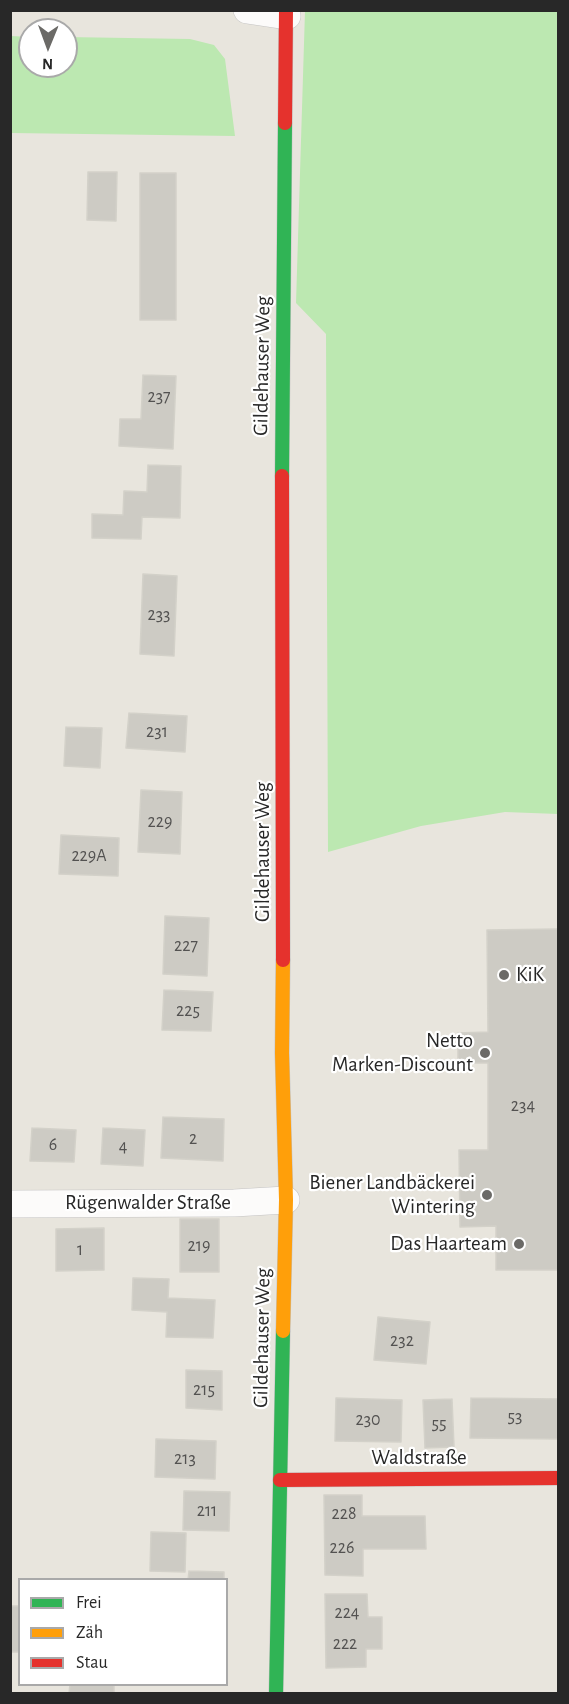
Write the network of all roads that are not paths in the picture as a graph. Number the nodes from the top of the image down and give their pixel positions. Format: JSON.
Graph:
{"nodes":[{"id":1,"x":247,"y":10,"type":"edge"},
{"id":2,"x":286,"y":13,"type":"edge"},
{"id":3,"x":286,"y":1200,"type":"junction"},
{"id":4,"x":10,"y":1204,"type":"edge"},
{"id":5,"x":558,"y":1478,"type":"edge"},
{"id":6,"x":280,"y":1480,"type":"junction"},
{"id":7,"x":276,"y":1694,"type":"edge"}],
"edges":[{"from":1,"to":2,"type":"street"},
{"from":2,"to":3,"type":"street","name":"Gildehauser Weg"},
{"from":3,"to":4,"type":"street","name":"Rügenwalder Straße"},
{"from":3,"to":6,"type":"street","name":"Gildehauser Weg"},
{"from":5,"to":6,"type":"street","name":"Waldstraße"},
{"from":6,"to":7,"type":"street","name":"Gildehauser Weg"}]}
